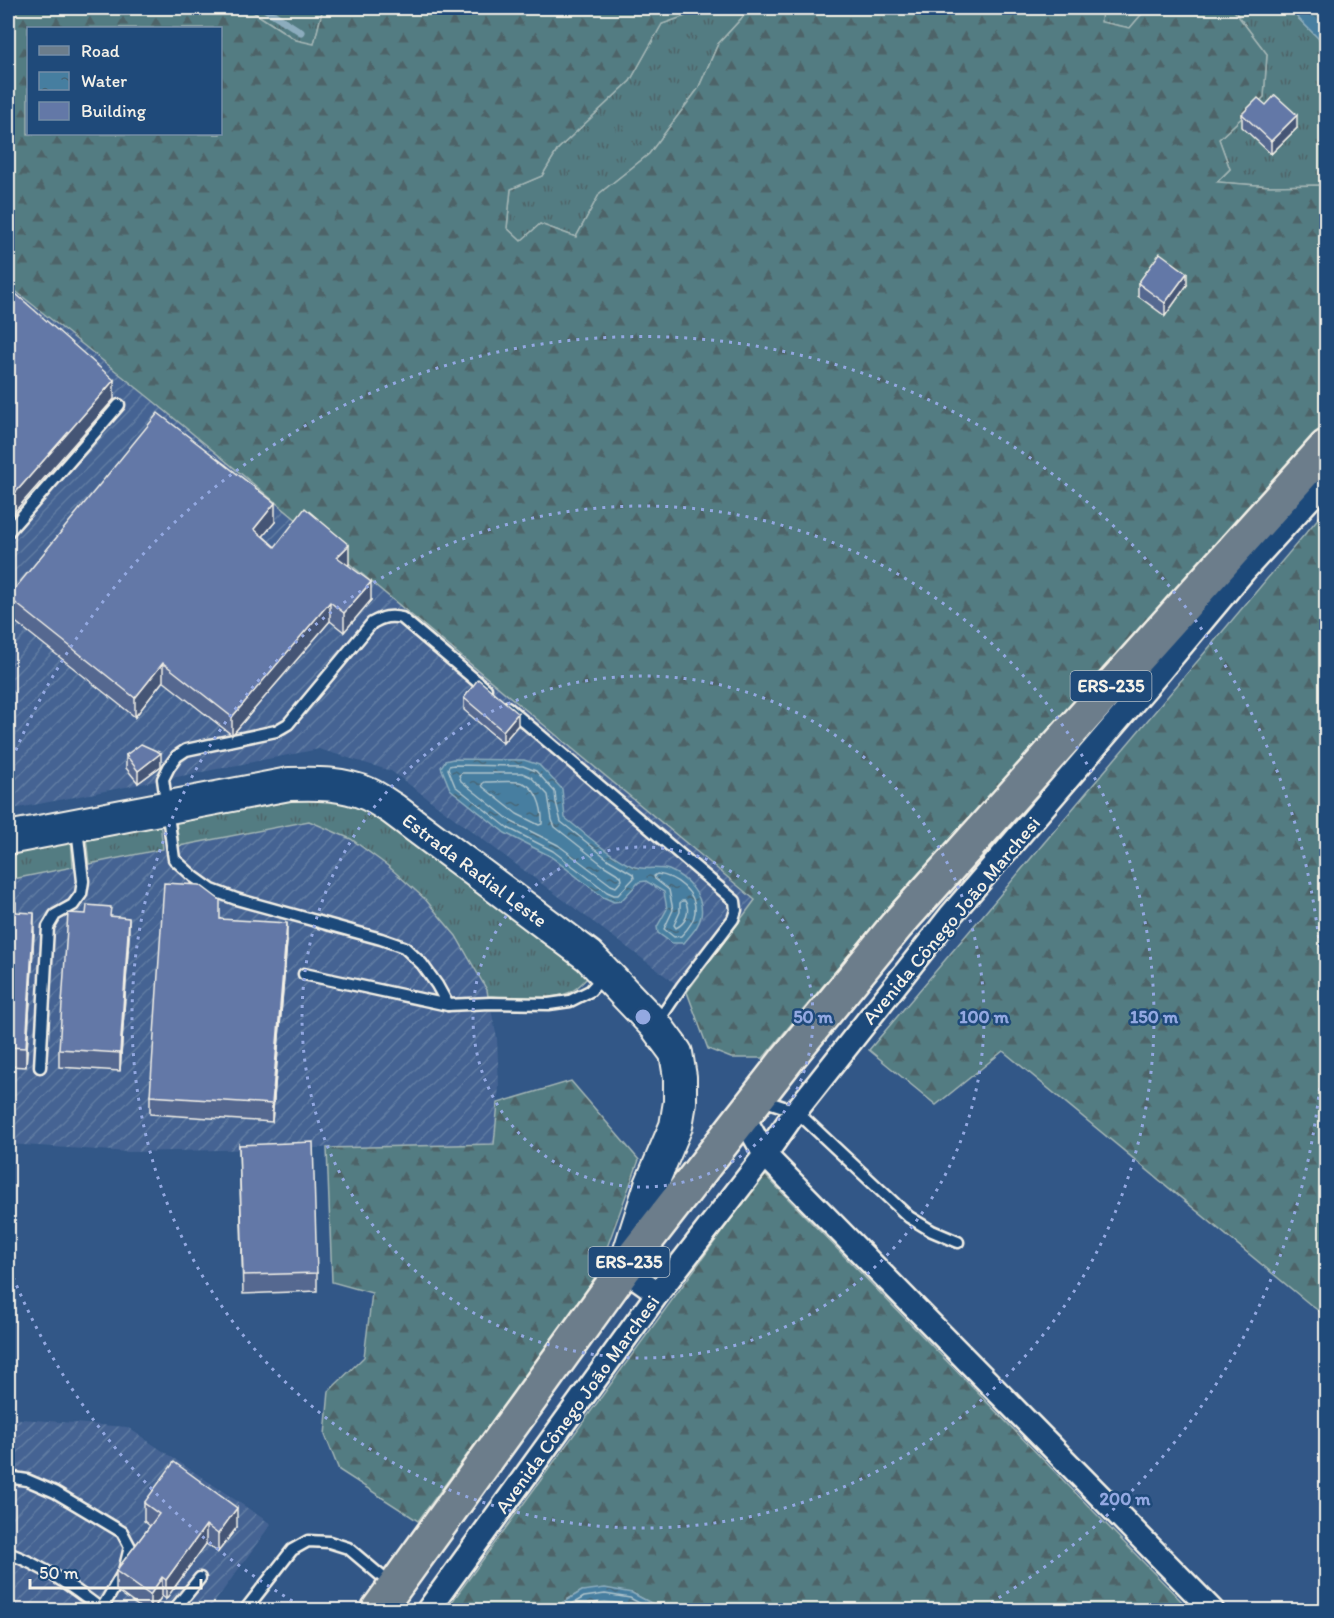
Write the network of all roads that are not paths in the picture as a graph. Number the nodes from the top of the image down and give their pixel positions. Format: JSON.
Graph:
{"nodes":[{"id":1,"x":119,"y":405,"type":"dead end"},
{"id":2,"x":1326,"y":447,"type":"edge"},
{"id":3,"x":1326,"y":481,"type":"edge"},
{"id":4,"x":8,"y":532,"type":"edge"},
{"id":5,"x":492,"y":694,"type":"edge"},
{"id":6,"x":501,"y":701,"type":"edge"},
{"id":7,"x":166,"y":807,"type":"junction"},
{"id":8,"x":76,"y":824,"type":"junction"},
{"id":9,"x":8,"y":838,"type":"edge"},
{"id":10,"x":304,"y":974,"type":"dead end"},
{"id":11,"x":606,"y":974,"type":"junction"},
{"id":12,"x":448,"y":1005,"type":"junction"},
{"id":13,"x":656,"y":1026,"type":"junction"},
{"id":14,"x":40,"y":1068,"type":"dead end"},
{"id":15,"x":749,"y":1107,"type":"junction"},
{"id":16,"x":796,"y":1111,"type":"junction"},
{"id":17,"x":765,"y":1155,"type":"junction"},
{"id":18,"x":958,"y":1242,"type":"dead end"},
{"id":19,"x":624,"y":1269,"type":"junction"},
{"id":20,"x":658,"y":1293,"type":"junction"},
{"id":21,"x":8,"y":1477,"type":"edge"},
{"id":22,"x":8,"y":1553,"type":"edge"},
{"id":23,"x":200,"y":1578,"type":"dead end"},
{"id":24,"x":386,"y":1599,"type":"edge"},
{"id":25,"x":101,"y":1610,"type":"edge"},
{"id":26,"x":174,"y":1611,"type":"edge"},
{"id":27,"x":245,"y":1611,"type":"edge"},
{"id":28,"x":428,"y":1611,"type":"edge"},
{"id":29,"x":1212,"y":1611,"type":"edge"}],
"edges":[{"from":1,"to":4,"type":"lane"},
{"from":2,"to":15,"type":"main road","number":"ERS-235"},
{"from":3,"to":16,"type":"street","name":"Avenida Cônego João Marchesi"},
{"from":5,"to":7,"type":"lane"},
{"from":6,"to":13,"type":"lane"},
{"from":7,"to":8,"type":"street","name":"Estrada Radial Leste"},
{"from":7,"to":11,"type":"street","name":"Estrada Radial Leste"},
{"from":7,"to":12,"type":"lane"},
{"from":8,"to":9,"type":"street","name":"Estrada Radial Leste"},
{"from":8,"to":14,"type":"lane"},
{"from":10,"to":12,"type":"lane"},
{"from":11,"to":12,"type":"lane"},
{"from":11,"to":13,"type":"street","name":"Estrada Radial Leste"},
{"from":13,"to":19,"type":"street","name":"Estrada Radial Leste"},
{"from":15,"to":16,"type":"lane"},
{"from":15,"to":17,"type":"street"},
{"from":15,"to":19,"type":"main road","number":"ERS-235"},
{"from":16,"to":17,"type":"street","name":"Avenida Cônego João Marchesi"},
{"from":16,"to":18,"type":"lane"},
{"from":17,"to":20,"type":"street","name":"Avenida Cônego João Marchesi"},
{"from":17,"to":29,"type":"street"},
{"from":19,"to":20,"type":"street"},
{"from":19,"to":24,"type":"main road","number":"ERS-235"},
{"from":20,"to":28,"type":"street","name":"Avenida Cônego João Marchesi"},
{"from":21,"to":25,"type":"lane"},
{"from":22,"to":25,"type":"lane"},
{"from":23,"to":26,"type":"lane"},
{"from":24,"to":27,"type":"lane"}]}
